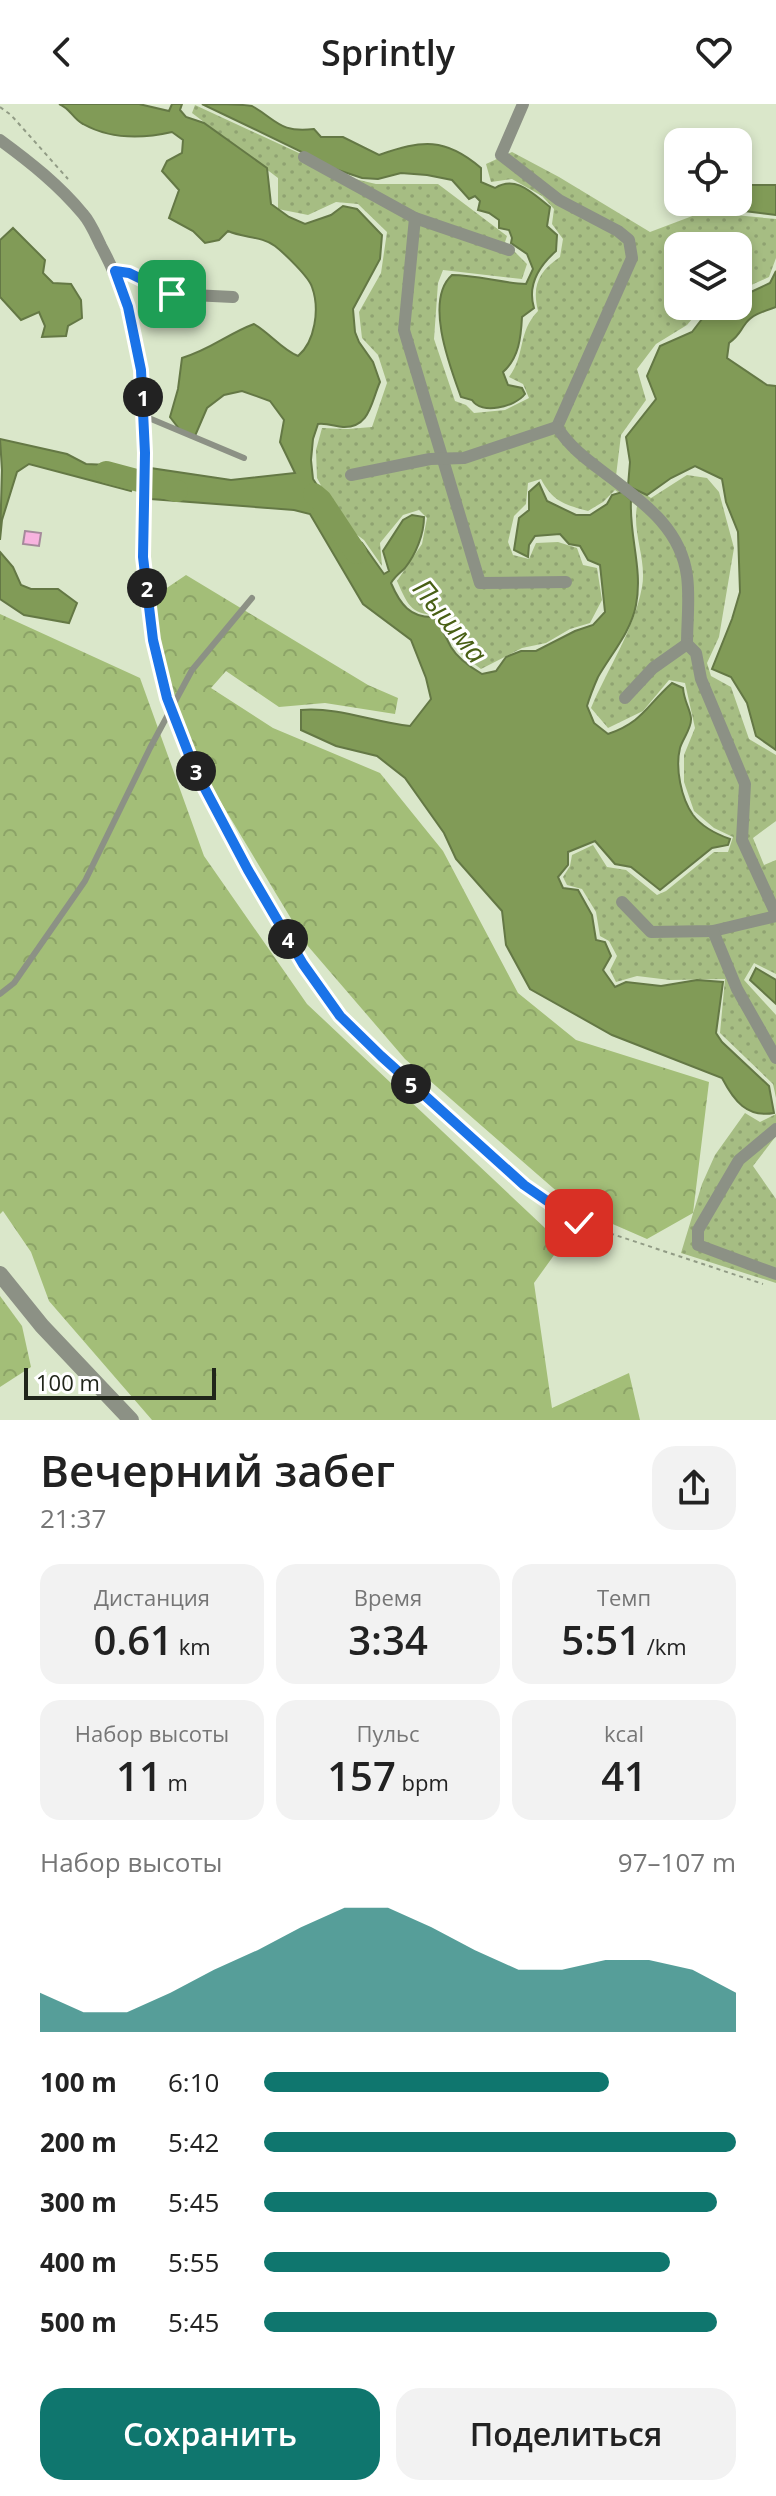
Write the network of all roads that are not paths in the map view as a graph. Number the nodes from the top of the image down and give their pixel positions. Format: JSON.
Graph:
{"nodes":[{"id":1,"x":523,"y":104,"type":"edge"},
{"id":2,"x":0,"y":140,"type":"edge"},
{"id":3,"x":304,"y":157,"type":"dead end"},
{"id":4,"x":415,"y":218,"type":"junction"},
{"id":5,"x":509,"y":250,"type":"dead end"},
{"id":6,"x":115,"y":271,"type":"junction"},
{"id":7,"x":233,"y":297,"type":"dead end"},
{"id":8,"x":144,"y":416,"type":"junction"},
{"id":9,"x":557,"y":427,"type":"junction"},
{"id":10,"x":145,"y":455,"type":"road end"},
{"id":11,"x":244,"y":458,"type":"dead end"},
{"id":12,"x":443,"y":460,"type":"junction"},
{"id":13,"x":351,"y":475,"type":"dead end"},
{"id":14,"x":566,"y":582,"type":"dead end"},
{"id":15,"x":252,"y":598,"type":"dead end"},
{"id":16,"x":691,"y":649,"type":"junction"},
{"id":17,"x":625,"y":698,"type":"dead end"},
{"id":18,"x":622,"y":902,"type":"dead end"},
{"id":19,"x":776,"y":915,"type":"edge"},
{"id":20,"x":713,"y":931,"type":"junction"},
{"id":21,"x":0,"y":994,"type":"edge"},
{"id":22,"x":776,"y":1058,"type":"edge"},
{"id":23,"x":776,"y":1129,"type":"edge"},
{"id":24,"x":0,"y":1274,"type":"edge"},
{"id":25,"x":776,"y":1274,"type":"edge"},
{"id":26,"x":131,"y":1420,"type":"edge"}],
"edges":[{"from":1,"to":9,"type":"street"},
{"from":2,"to":6,"type":"street"},
{"from":3,"to":4,"type":"street"},
{"from":4,"to":5,"type":"street"},
{"from":4,"to":12,"type":"street"},
{"from":6,"to":7,"type":"street"},
{"from":6,"to":8,"type":"street"},
{"from":8,"to":10,"type":"street"},
{"from":8,"to":11,"type":"lane"},
{"from":9,"to":12,"type":"street"},
{"from":9,"to":16,"type":"street"},
{"from":12,"to":13,"type":"street"},
{"from":12,"to":14,"type":"street"},
{"from":15,"to":21,"type":"lane"},
{"from":16,"to":17,"type":"street"},
{"from":16,"to":19,"type":"street"},
{"from":18,"to":20,"type":"street"},
{"from":19,"to":20,"type":"street"},
{"from":20,"to":22,"type":"street"},
{"from":23,"to":25,"type":"street"},
{"from":24,"to":26,"type":"street"}]}
